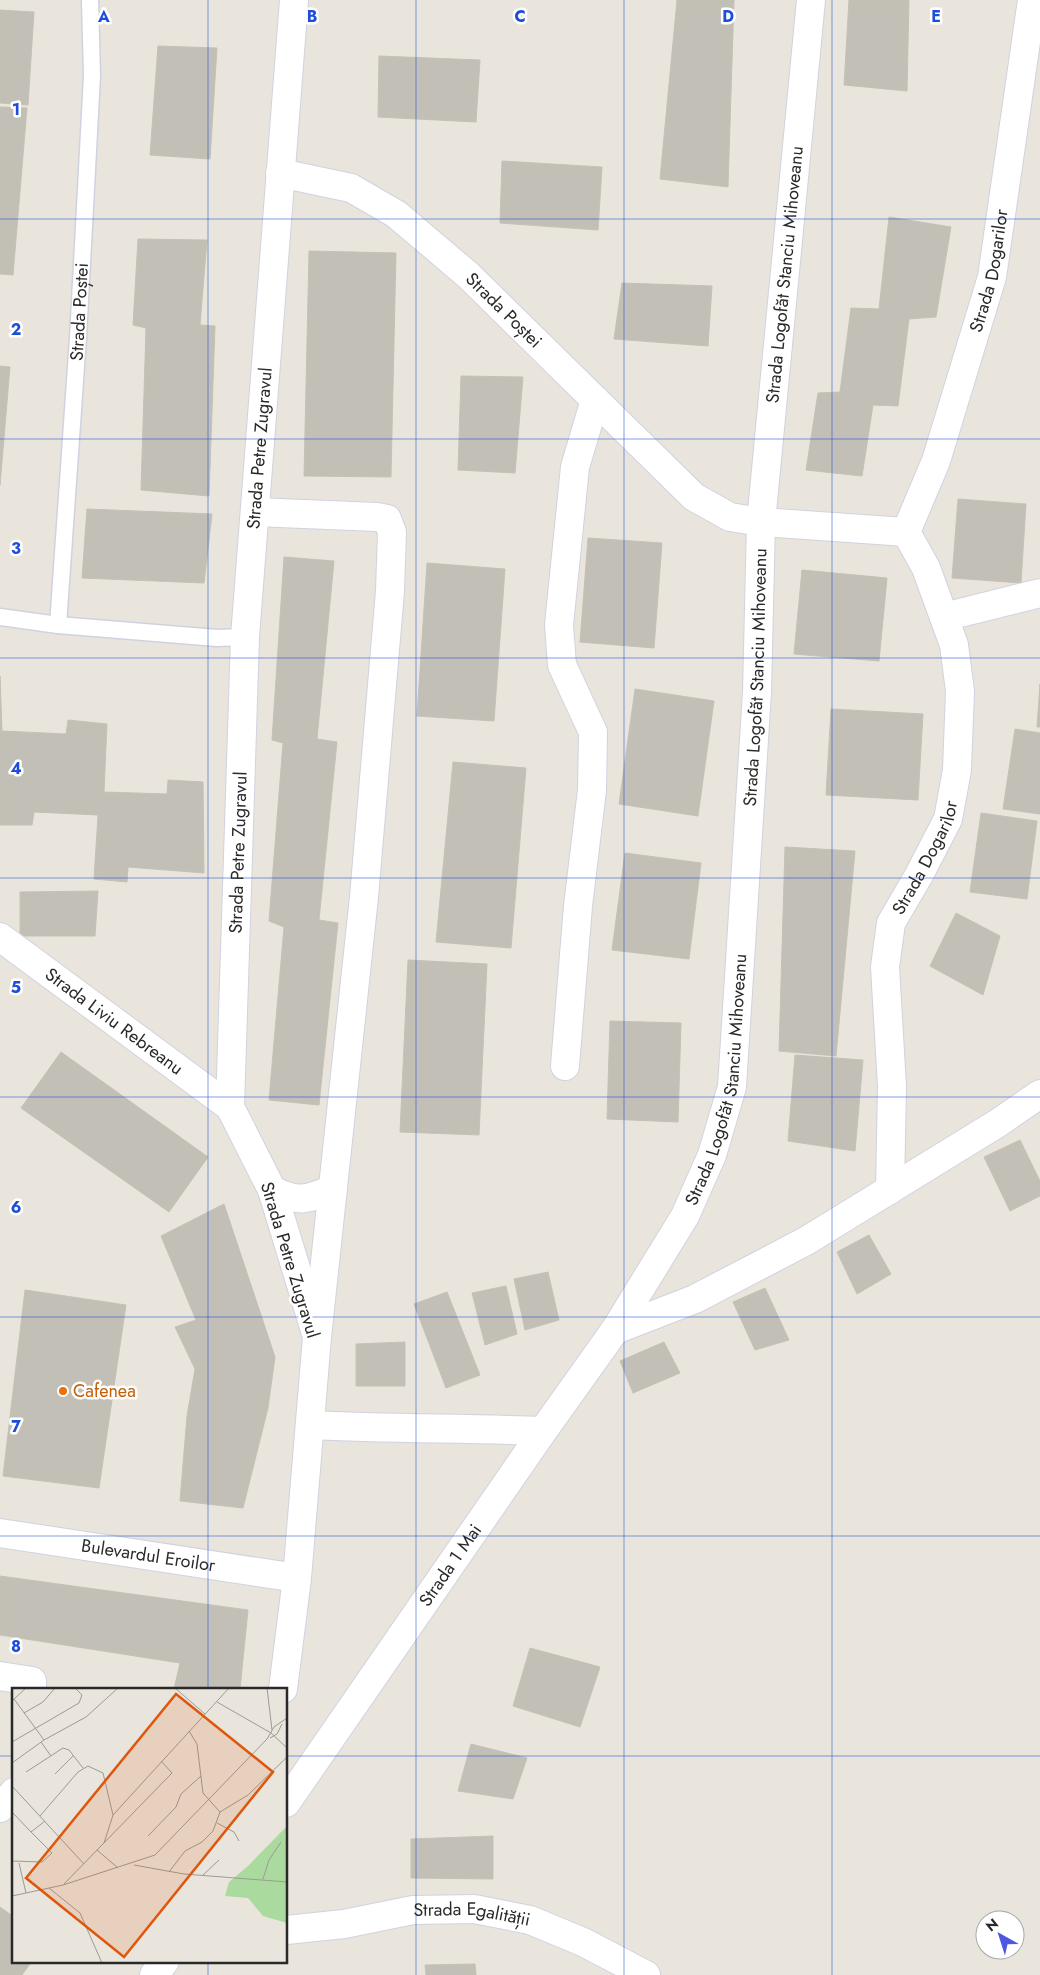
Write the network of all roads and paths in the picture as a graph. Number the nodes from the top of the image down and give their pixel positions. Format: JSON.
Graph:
{"nodes":[{"id":1,"x":90,"y":0,"type":"edge"},
{"id":2,"x":294,"y":0,"type":"edge"},
{"id":3,"x":811,"y":0,"type":"edge"},
{"id":4,"x":1032,"y":0,"type":"edge"},
{"id":5,"x":280,"y":173,"type":"junction"},
{"id":6,"x":596,"y":400,"type":"junction"},
{"id":7,"x":255,"y":512,"type":"junction"},
{"id":8,"x":761,"y":522,"type":"junction"},
{"id":9,"x":906,"y":532,"type":"junction"},
{"id":10,"x":1040,"y":593,"type":"edge"},
{"id":11,"x":944,"y":616,"type":"junction"},
{"id":12,"x":0,"y":618,"type":"edge"},
{"id":13,"x":58,"y":625,"type":"junction"},
{"id":14,"x":245,"y":638,"type":"junction"},
{"id":15,"x":0,"y":937,"type":"edge"},
{"id":16,"x":565,"y":1066,"type":"dead end"},
{"id":17,"x":1040,"y":1094,"type":"edge"},
{"id":18,"x":230,"y":1108,"type":"junction"},
{"id":19,"x":333,"y":1189,"type":"junction"},
{"id":20,"x":272,"y":1190,"type":"junction"},
{"id":21,"x":890,"y":1190,"type":"junction"},
{"id":22,"x":615,"y":1330,"type":"junction"},
{"id":23,"x":317,"y":1337,"type":"junction"},
{"id":24,"x":310,"y":1424,"type":"junction"},
{"id":25,"x":543,"y":1431,"type":"junction"},
{"id":26,"x":0,"y":1533,"type":"edge"},
{"id":27,"x":297,"y":1578,"type":"junction"},
{"id":28,"x":0,"y":1676,"type":"edge"},
{"id":29,"x":32,"y":1688,"type":"edge"},
{"id":30,"x":283,"y":1688,"type":"edge"},
{"id":31,"x":12,"y":1794,"type":"edge"},
{"id":32,"x":288,"y":1800,"type":"edge"},
{"id":33,"x":0,"y":1808,"type":"edge"},
{"id":34,"x":288,"y":1930,"type":"edge"},
{"id":35,"x":164,"y":1962,"type":"edge"},
{"id":36,"x":154,"y":1975,"type":"edge"},
{"id":37,"x":646,"y":1975,"type":"edge"}],
"edges":[{"from":1,"to":13,"type":"lane","name":"Strada Poștei"},
{"from":2,"to":5,"type":"street","name":"Strada Petre Zugravul"},
{"from":3,"to":8,"type":"street","name":"Strada Logofăt Stanciu Mihoveanu"},
{"from":4,"to":9,"type":"street","name":"Strada Dogarilor"},
{"from":5,"to":6,"type":"street","name":"Strada Poștei"},
{"from":5,"to":7,"type":"street","name":"Strada Petre Zugravul"},
{"from":6,"to":8,"type":"street","name":"Strada Poștei"},
{"from":6,"to":16,"type":"street"},
{"from":7,"to":14,"type":"street","name":"Strada Petre Zugravul"},
{"from":7,"to":19,"type":"street"},
{"from":8,"to":9,"type":"street"},
{"from":8,"to":22,"type":"street","name":"Strada Logofăt Stanciu Mihoveanu"},
{"from":9,"to":11,"type":"street","name":"Strada Dogarilor"},
{"from":10,"to":11,"type":"street"},
{"from":11,"to":21,"type":"street","name":"Strada Dogarilor"},
{"from":12,"to":13,"type":"lane"},
{"from":13,"to":14,"type":"lane"},
{"from":14,"to":18,"type":"street","name":"Strada Petre Zugravul"},
{"from":15,"to":18,"type":"street","name":"Strada Liviu Rebreanu"},
{"from":17,"to":21,"type":"street"},
{"from":18,"to":20,"type":"street","name":"Strada Petre Zugravul"},
{"from":19,"to":20,"type":"street"},
{"from":19,"to":23,"type":"street"},
{"from":20,"to":23,"type":"street","name":"Strada Petre Zugravul"},
{"from":21,"to":22,"type":"street"},
{"from":22,"to":25,"type":"street","name":"Strada 1 Mai"},
{"from":23,"to":24,"type":"street","name":"Strada Petre Zugravul"},
{"from":24,"to":25,"type":"street"},
{"from":24,"to":27,"type":"street","name":"Strada Petre Zugravul"},
{"from":25,"to":32,"type":"street","name":"Strada 1 Mai"},
{"from":26,"to":27,"type":"street","name":"Bulevardul Eroilor"},
{"from":27,"to":30,"type":"street","name":"Strada Petre Zugravul"},
{"from":28,"to":29,"type":"street"},
{"from":31,"to":33,"type":"street"},
{"from":34,"to":37,"type":"street","name":"Strada Egalității"},
{"from":35,"to":36,"type":"street"}]}
